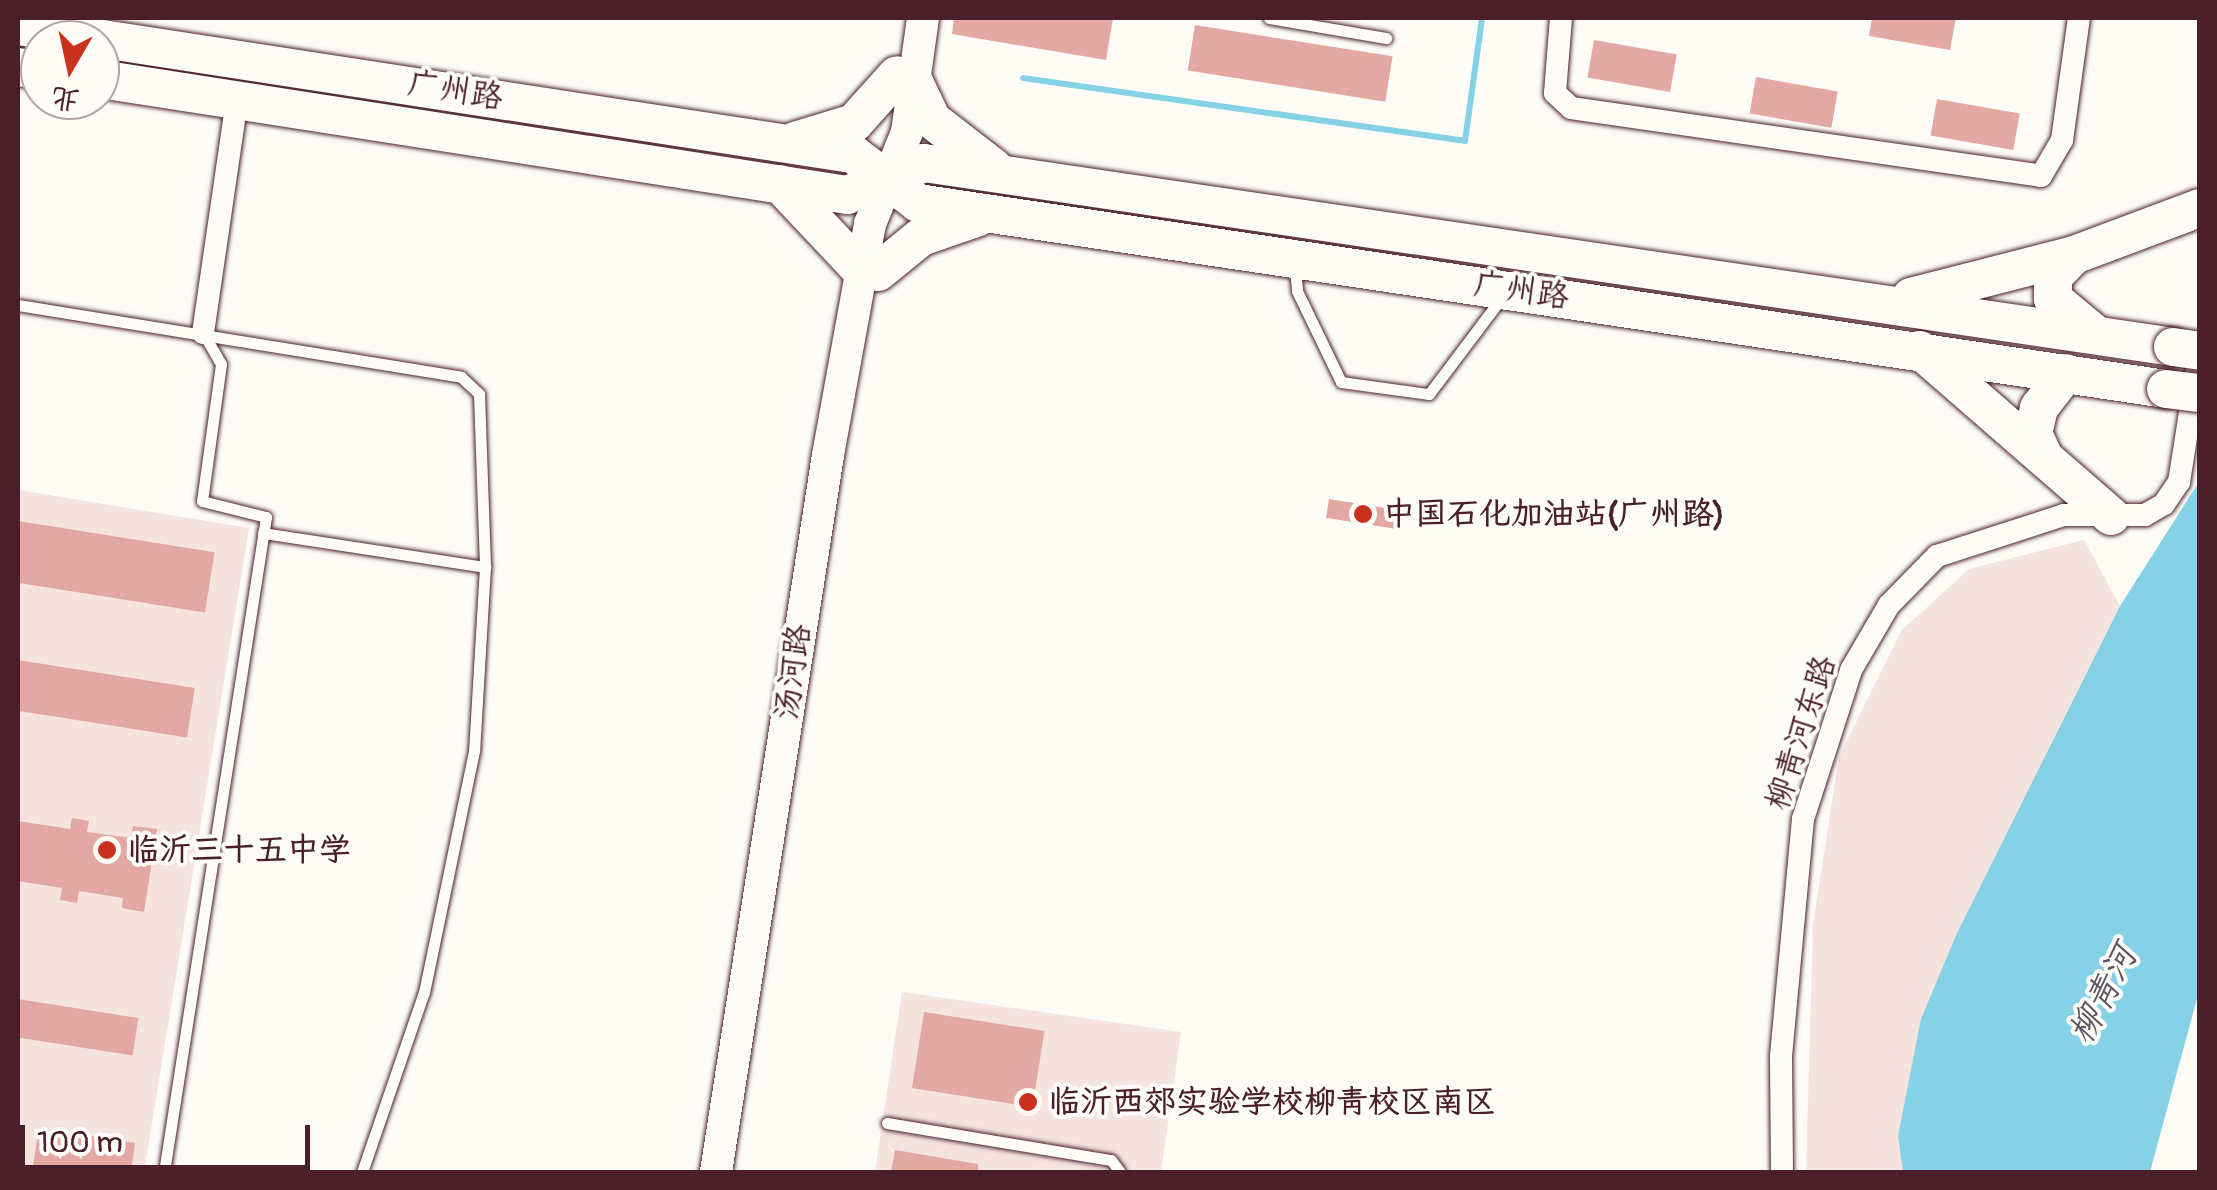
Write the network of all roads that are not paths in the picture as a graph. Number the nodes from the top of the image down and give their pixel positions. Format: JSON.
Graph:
{"nodes":[{"id":1,"x":906,"y":18,"type":"edge"},
{"id":2,"x":923,"y":18,"type":"edge"},
{"id":3,"x":1269,"y":18,"type":"edge"},
{"id":4,"x":1561,"y":18,"type":"edge"},
{"id":5,"x":2079,"y":18,"type":"edge"},
{"id":6,"x":18,"y":26,"type":"edge"},
{"id":7,"x":1386,"y":38,"type":"dead end"},
{"id":8,"x":905,"y":78,"type":"junction"},
{"id":9,"x":120,"y":82,"type":"edge"},
{"id":10,"x":237,"y":99,"type":"junction"},
{"id":11,"x":786,"y":144,"type":"junction"},
{"id":12,"x":1005,"y":174,"type":"junction"},
{"id":13,"x":886,"y":175,"type":"junction"},
{"id":14,"x":780,"y":184,"type":"junction"},
{"id":15,"x":2200,"y":208,"type":"edge"},
{"id":16,"x":992,"y":214,"type":"junction"},
{"id":17,"x":2074,"y":255,"type":"junction"},
{"id":18,"x":1294,"y":258,"type":"junction"},
{"id":19,"x":870,"y":271,"type":"junction"},
{"id":20,"x":1506,"y":288,"type":"junction"},
{"id":21,"x":1884,"y":302,"type":"junction"},
{"id":22,"x":18,"y":305,"type":"edge"},
{"id":23,"x":203,"y":334,"type":"junction"},
{"id":24,"x":2098,"y":335,"type":"junction"},
{"id":25,"x":1919,"y":349,"type":"junction"},
{"id":26,"x":2191,"y":350,"type":"edge"},
{"id":27,"x":2066,"y":372,"type":"junction"},
{"id":28,"x":2183,"y":391,"type":"edge"},
{"id":29,"x":2043,"y":455,"type":"junction"},
{"id":30,"x":2111,"y":516,"type":"junction"},
{"id":31,"x":264,"y":533,"type":"junction"},
{"id":32,"x":485,"y":567,"type":"junction"},
{"id":33,"x":886,"y":1123,"type":"dead end"},
{"id":34,"x":164,"y":1172,"type":"edge"},
{"id":35,"x":362,"y":1172,"type":"edge"},
{"id":36,"x":716,"y":1172,"type":"edge"},
{"id":37,"x":733,"y":1172,"type":"edge"},
{"id":38,"x":1120,"y":1172,"type":"edge"},
{"id":39,"x":1782,"y":1172,"type":"edge"}],
"edges":[{"from":1,"to":8,"type":"street","name":"汤河路"},
{"from":2,"to":8,"type":"street","name":"汤河路"},
{"from":3,"to":7,"type":"lane"},
{"from":4,"to":5,"type":"street"},
{"from":6,"to":11,"type":"main road","name":"广州路"},
{"from":8,"to":11,"type":"main road"},
{"from":8,"to":12,"type":"main road"},
{"from":8,"to":13,"type":"street","name":"汤河路"},
{"from":9,"to":10,"type":"main road","name":"广州路"},
{"from":10,"to":14,"type":"main road","name":"广州路"},
{"from":10,"to":23,"type":"street"},
{"from":11,"to":13,"type":"main road","name":"广州路"},
{"from":12,"to":13,"type":"main road","name":"广州路"},
{"from":12,"to":21,"type":"main road","name":"广州路"},
{"from":13,"to":14,"type":"main road","name":"广州路"},
{"from":13,"to":16,"type":"main road","name":"广州路"},
{"from":13,"to":19,"type":"street","name":"汤河路"},
{"from":14,"to":19,"type":"main road"},
{"from":15,"to":17,"type":"main road"},
{"from":16,"to":18,"type":"main road","name":"广州路"},
{"from":16,"to":19,"type":"main road"},
{"from":17,"to":21,"type":"main road"},
{"from":17,"to":24,"type":"main road"},
{"from":18,"to":20,"type":"main road","name":"广州路"},
{"from":18,"to":20,"type":"lane"},
{"from":19,"to":36,"type":"street","name":"汤河路"},
{"from":19,"to":37,"type":"street","name":"汤河路"},
{"from":20,"to":25,"type":"main road","name":"广州路"},
{"from":21,"to":24,"type":"main road","name":"广州路"},
{"from":22,"to":23,"type":"lane"},
{"from":23,"to":31,"type":"lane"},
{"from":23,"to":32,"type":"lane"},
{"from":24,"to":26,"type":"main road","name":"广州路"},
{"from":25,"to":27,"type":"main road","name":"广州路"},
{"from":25,"to":29,"type":"main road"},
{"from":26,"to":30,"type":"street","name":"柳青河东路"},
{"from":27,"to":28,"type":"main road","name":"广州路"},
{"from":27,"to":29,"type":"main road"},
{"from":29,"to":30,"type":"main road"},
{"from":30,"to":39,"type":"street","name":"柳青河东路"},
{"from":31,"to":32,"type":"lane"},
{"from":31,"to":34,"type":"lane"},
{"from":32,"to":35,"type":"lane"},
{"from":33,"to":38,"type":"lane"}]}
